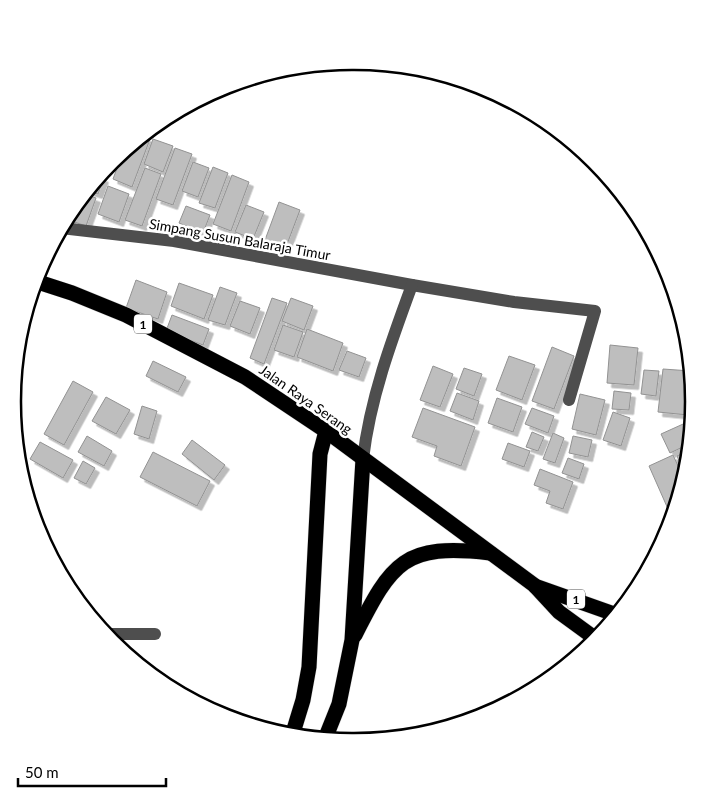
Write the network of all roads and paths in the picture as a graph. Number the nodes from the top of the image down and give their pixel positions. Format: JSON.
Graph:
{"nodes":[{"id":1,"x":70,"y":229,"type":"edge"},
{"id":2,"x":44,"y":284,"type":"edge"},
{"id":3,"x":412,"y":285,"type":"junction"},
{"id":4,"x":569,"y":400,"type":"dead end"},
{"id":5,"x":326,"y":431,"type":"junction"},
{"id":6,"x":363,"y":459,"type":"junction"},
{"id":7,"x":491,"y":554,"type":"junction"},
{"id":8,"x":534,"y":585,"type":"junction"},
{"id":9,"x":609,"y":612,"type":"edge"},
{"id":10,"x":116,"y":634,"type":"edge"},
{"id":11,"x":155,"y":634,"type":"dead end"},
{"id":12,"x":590,"y":634,"type":"edge"},
{"id":13,"x":352,"y":640,"type":"junction"},
{"id":14,"x":294,"y":728,"type":"edge"},
{"id":15,"x":328,"y":733,"type":"edge"}],
"edges":[{"from":1,"to":3,"type":"street","name":"Simpang Susun Balaraja Timur"},
{"from":2,"to":5,"type":"highway","name":"Jalan Raya Serang","number":"1"},
{"from":3,"to":4,"type":"street","name":"Simpang Susun Balaraja Timur"},
{"from":3,"to":6,"type":"street"},
{"from":5,"to":6,"type":"highway","name":"Jalan Raya Serang","number":"1"},
{"from":5,"to":14,"type":"highway"},
{"from":6,"to":7,"type":"highway","name":"Jalan Raya Serang","number":"1"},
{"from":6,"to":13,"type":"highway"},
{"from":7,"to":8,"type":"highway","name":"Jalan Raya Serang","number":"1"},
{"from":7,"to":13,"type":"highway"},
{"from":8,"to":9,"type":"highway","name":"Jalan Raya Serang","number":"1"},
{"from":8,"to":12,"type":"highway","name":"Jalan Raya Serang","number":"1"},
{"from":10,"to":11,"type":"street"},
{"from":13,"to":15,"type":"highway"}]}
